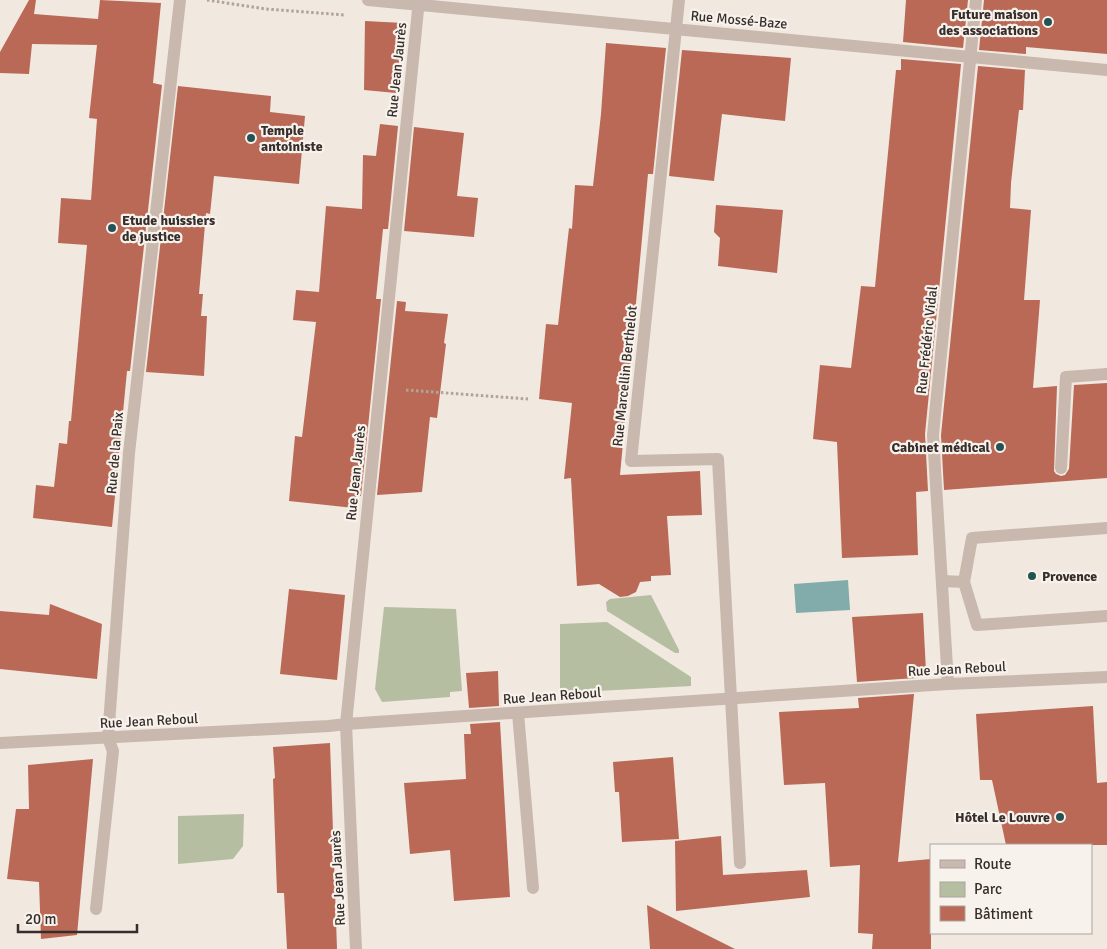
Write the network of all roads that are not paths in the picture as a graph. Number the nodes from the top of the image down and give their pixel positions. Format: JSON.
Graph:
{"nodes":[{"id":1,"x":180,"y":0,"type":"edge"},
{"id":2,"x":368,"y":0,"type":"edge"},
{"id":3,"x":679,"y":0,"type":"edge"},
{"id":4,"x":976,"y":0,"type":"edge"},
{"id":5,"x":419,"y":2,"type":"edge"},
{"id":6,"x":675,"y":30,"type":"junction"},
{"id":7,"x":969,"y":56,"type":"junction"},
{"id":8,"x":1107,"y":70,"type":"edge"},
{"id":9,"x":1107,"y":374,"type":"edge"},
{"id":10,"x":1061,"y":468,"type":"dead end"},
{"id":11,"x":1107,"y":528,"type":"edge"},
{"id":12,"x":942,"y":581,"type":"junction"},
{"id":13,"x":964,"y":582,"type":"junction"},
{"id":14,"x":1107,"y":616,"type":"edge"},
{"id":15,"x":1107,"y":677,"type":"edge"},
{"id":16,"x":948,"y":684,"type":"junction"},
{"id":17,"x":732,"y":698,"type":"junction"},
{"id":18,"x":518,"y":713,"type":"junction"},
{"id":19,"x":346,"y":724,"type":"junction"},
{"id":20,"x":108,"y":738,"type":"junction"},
{"id":21,"x":0,"y":743,"type":"edge"},
{"id":22,"x":740,"y":863,"type":"dead end"},
{"id":23,"x":532,"y":888,"type":"dead end"},
{"id":24,"x":96,"y":909,"type":"dead end"},
{"id":25,"x":356,"y":949,"type":"edge"}],
"edges":[{"from":1,"to":20,"type":"street","name":"Rue de la Paix"},
{"from":2,"to":5,"type":"street","name":"Rue Mossé-Baze"},
{"from":3,"to":6,"type":"street","name":"Rue Marcellin Berthelot"},
{"from":4,"to":7,"type":"street","name":"Rue Frédéric Vidal"},
{"from":5,"to":6,"type":"street","name":"Rue Mossé-Baze"},
{"from":5,"to":19,"type":"street","name":"Rue Jean Jaurès"},
{"from":6,"to":7,"type":"street","name":"Rue Mossé-Baze"},
{"from":6,"to":17,"type":"street","name":"Rue Marcellin Berthelot"},
{"from":7,"to":8,"type":"street","name":"Rue Mossé-Baze"},
{"from":7,"to":12,"type":"street","name":"Rue Frédéric Vidal"},
{"from":9,"to":10,"type":"street"},
{"from":11,"to":13,"type":"street"},
{"from":12,"to":13,"type":"street"},
{"from":12,"to":16,"type":"street","name":"Rue Frédéric Vidal"},
{"from":13,"to":14,"type":"street"},
{"from":15,"to":16,"type":"street","name":"Rue Jean Reboul"},
{"from":16,"to":17,"type":"street","name":"Rue Jean Reboul"},
{"from":17,"to":18,"type":"street","name":"Rue Jean Reboul"},
{"from":17,"to":22,"type":"street"},
{"from":18,"to":19,"type":"street","name":"Rue Jean Reboul"},
{"from":18,"to":23,"type":"street"},
{"from":19,"to":20,"type":"street","name":"Rue Jean Reboul"},
{"from":19,"to":25,"type":"street","name":"Rue Jean Jaurès"},
{"from":20,"to":21,"type":"street","name":"Rue Jean Reboul"},
{"from":20,"to":24,"type":"street","name":"Rue de la Paix"}]}
